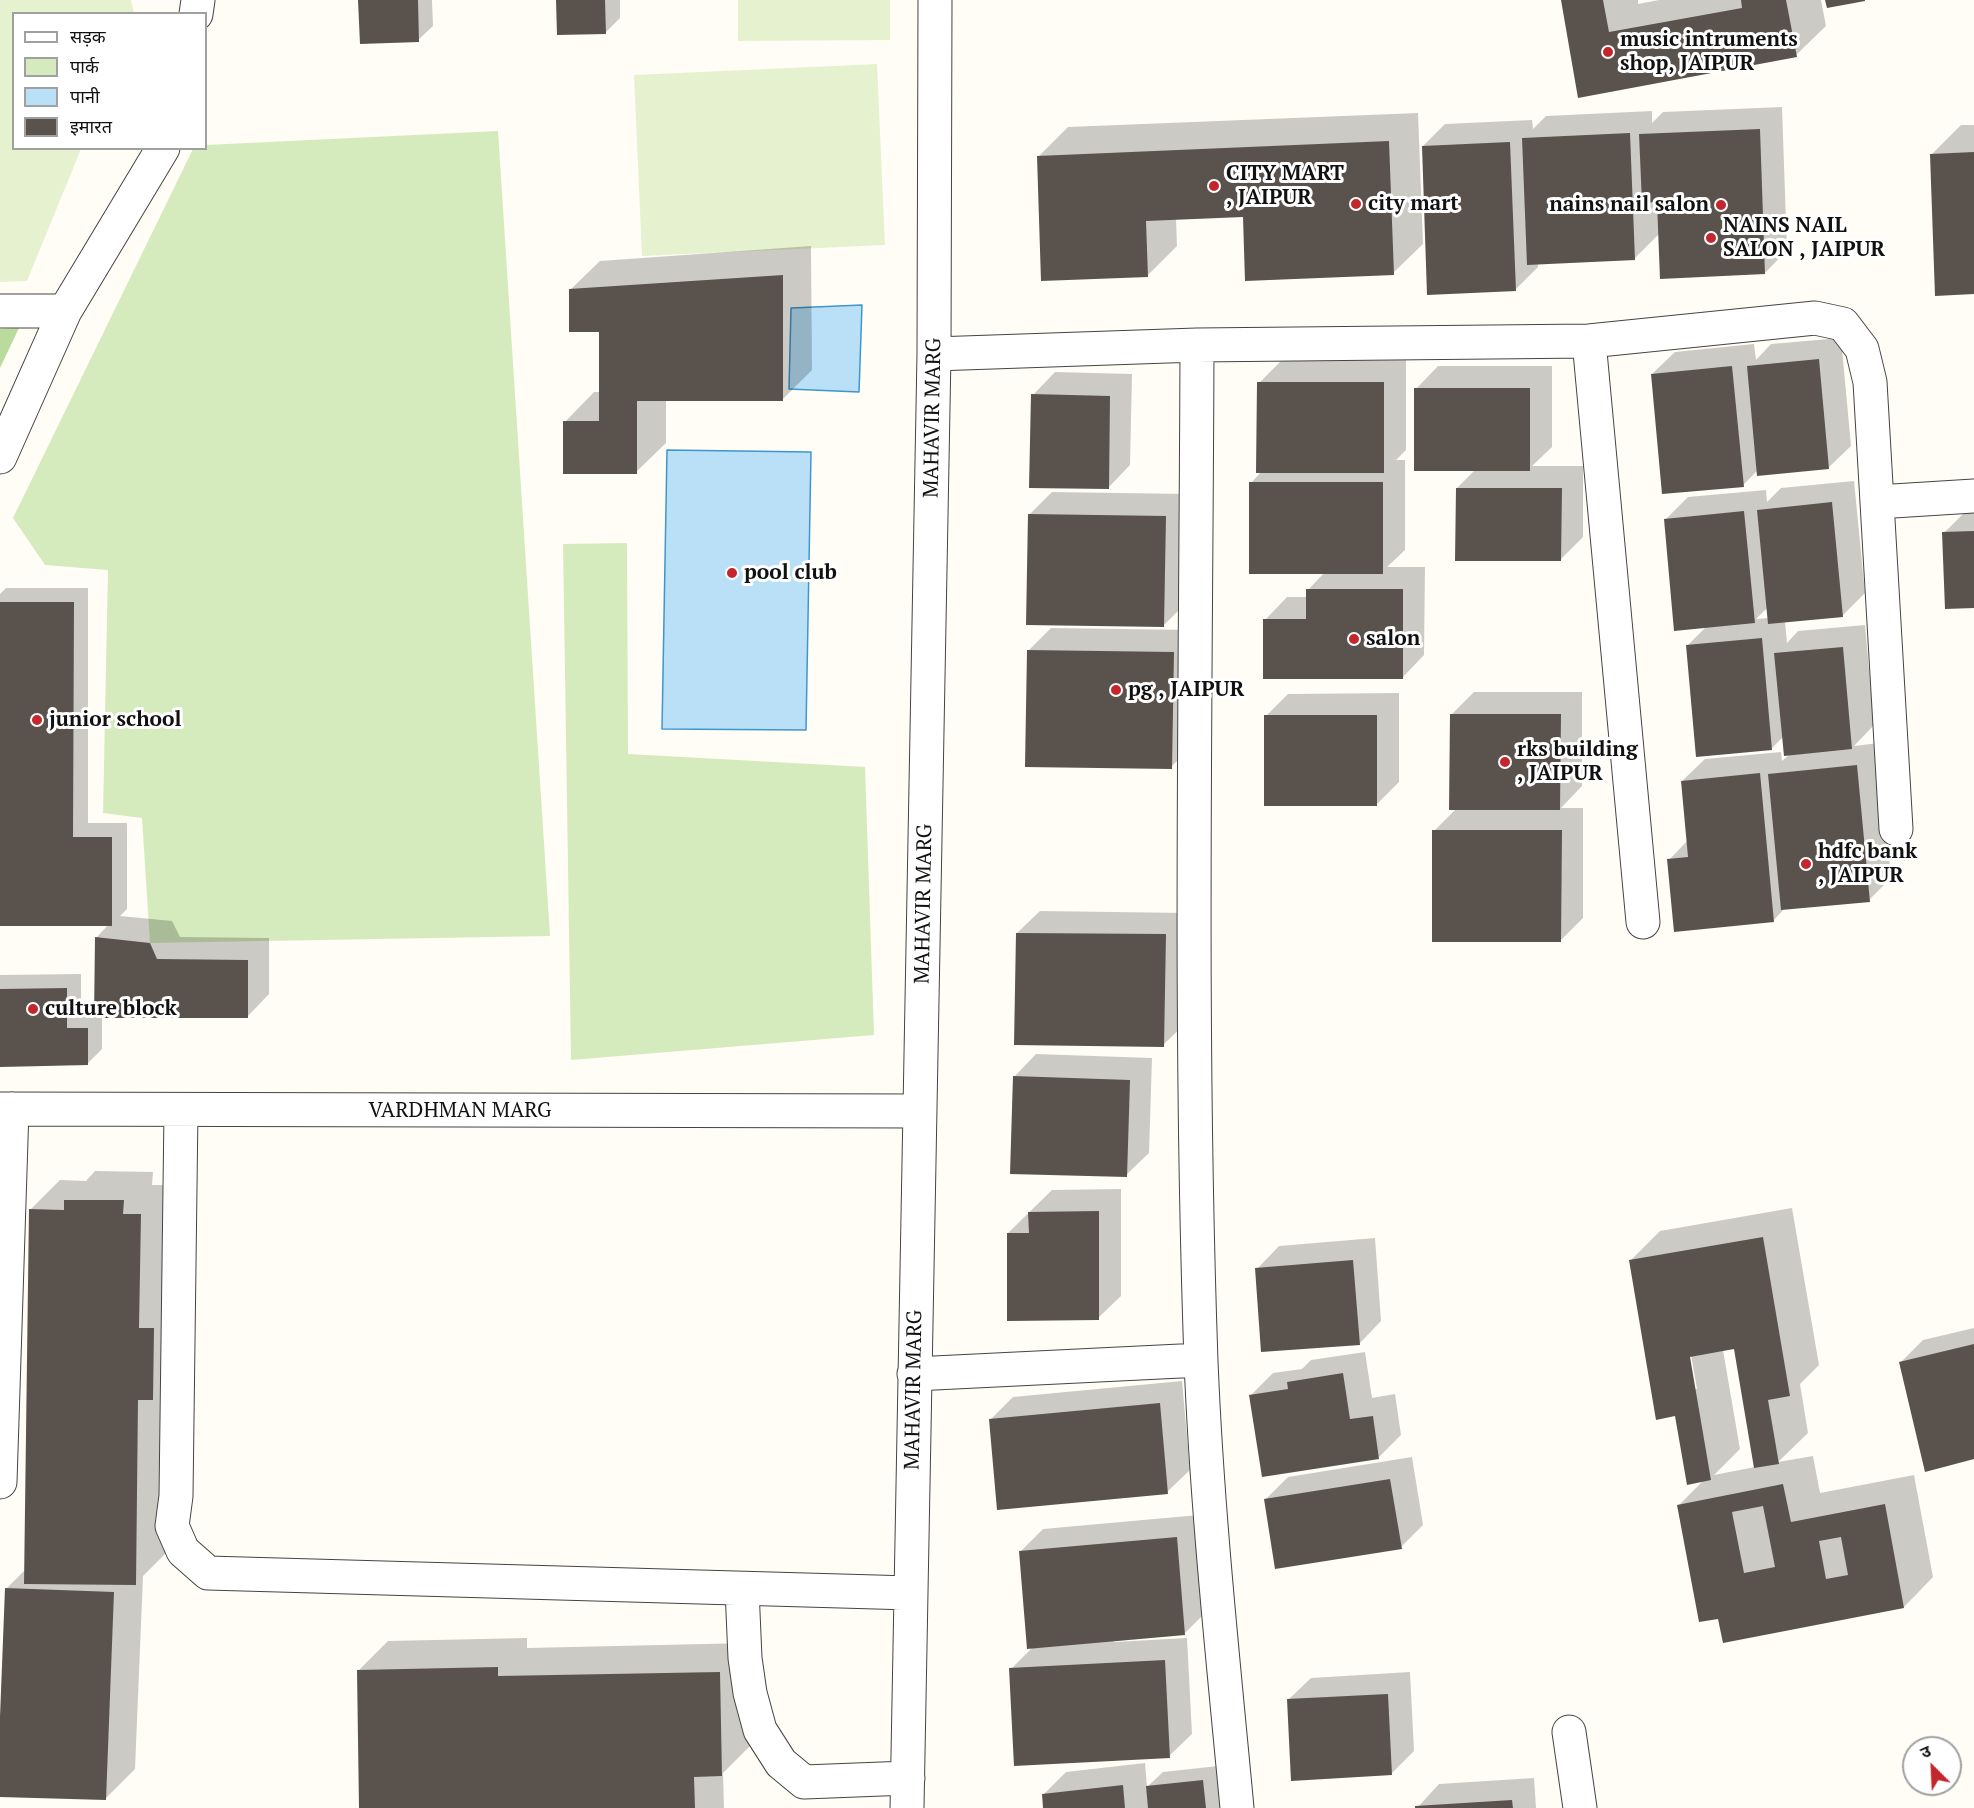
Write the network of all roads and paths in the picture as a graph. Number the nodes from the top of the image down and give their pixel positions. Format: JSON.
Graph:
{"nodes":[{"id":1,"x":935,"y":0,"type":"edge"},
{"id":2,"x":162,"y":150,"type":"edge"},
{"id":3,"x":0,"y":311,"type":"edge"},
{"id":4,"x":65,"y":311,"type":"junction"},
{"id":5,"x":1589,"y":341,"type":"junction"},
{"id":6,"x":1197,"y":345,"type":"junction"},
{"id":7,"x":934,"y":354,"type":"junction"},
{"id":8,"x":0,"y":457,"type":"edge"},
{"id":9,"x":1974,"y":496,"type":"edge"},
{"id":10,"x":1877,"y":502,"type":"junction"},
{"id":11,"x":1896,"y":828,"type":"dead end"},
{"id":12,"x":1643,"y":922,"type":"dead end"},
{"id":13,"x":6,"y":1109,"type":"edge"},
{"id":14,"x":181,"y":1110,"type":"junction"},
{"id":15,"x":920,"y":1111,"type":"junction"},
{"id":16,"x":1201,"y":1360,"type":"junction"},
{"id":17,"x":914,"y":1374,"type":"junction"},
{"id":18,"x":0,"y":1482,"type":"edge"},
{"id":19,"x":742,"y":1588,"type":"junction"},
{"id":20,"x":910,"y":1593,"type":"junction"},
{"id":21,"x":1569,"y":1732,"type":"dead end"},
{"id":22,"x":908,"y":1793,"type":"edge"},
{"id":23,"x":1237,"y":1808,"type":"edge"},
{"id":24,"x":1580,"y":1808,"type":"edge"}],
"edges":[{"from":1,"to":7,"type":"street","name":"MAHAVIR MARG"},
{"from":2,"to":4,"type":"street"},
{"from":3,"to":4,"type":"street"},
{"from":4,"to":8,"type":"street"},
{"from":5,"to":6,"type":"street"},
{"from":5,"to":10,"type":"street"},
{"from":5,"to":12,"type":"street"},
{"from":6,"to":7,"type":"street"},
{"from":6,"to":16,"type":"street"},
{"from":7,"to":15,"type":"street","name":"MAHAVIR MARG"},
{"from":9,"to":10,"type":"street"},
{"from":10,"to":11,"type":"street"},
{"from":13,"to":14,"type":"street","name":"VARDHMAN MARG"},
{"from":13,"to":18,"type":"street"},
{"from":14,"to":15,"type":"street","name":"VARDHMAN MARG"},
{"from":14,"to":19,"type":"street"},
{"from":15,"to":17,"type":"street","name":"MAHAVIR MARG"},
{"from":16,"to":17,"type":"street"},
{"from":16,"to":23,"type":"street"},
{"from":17,"to":20,"type":"street","name":"MAHAVIR MARG"},
{"from":19,"to":20,"type":"street"},
{"from":19,"to":22,"type":"street"},
{"from":20,"to":22,"type":"street","name":"MAHAVIR MARG"},
{"from":21,"to":24,"type":"street"}]}
